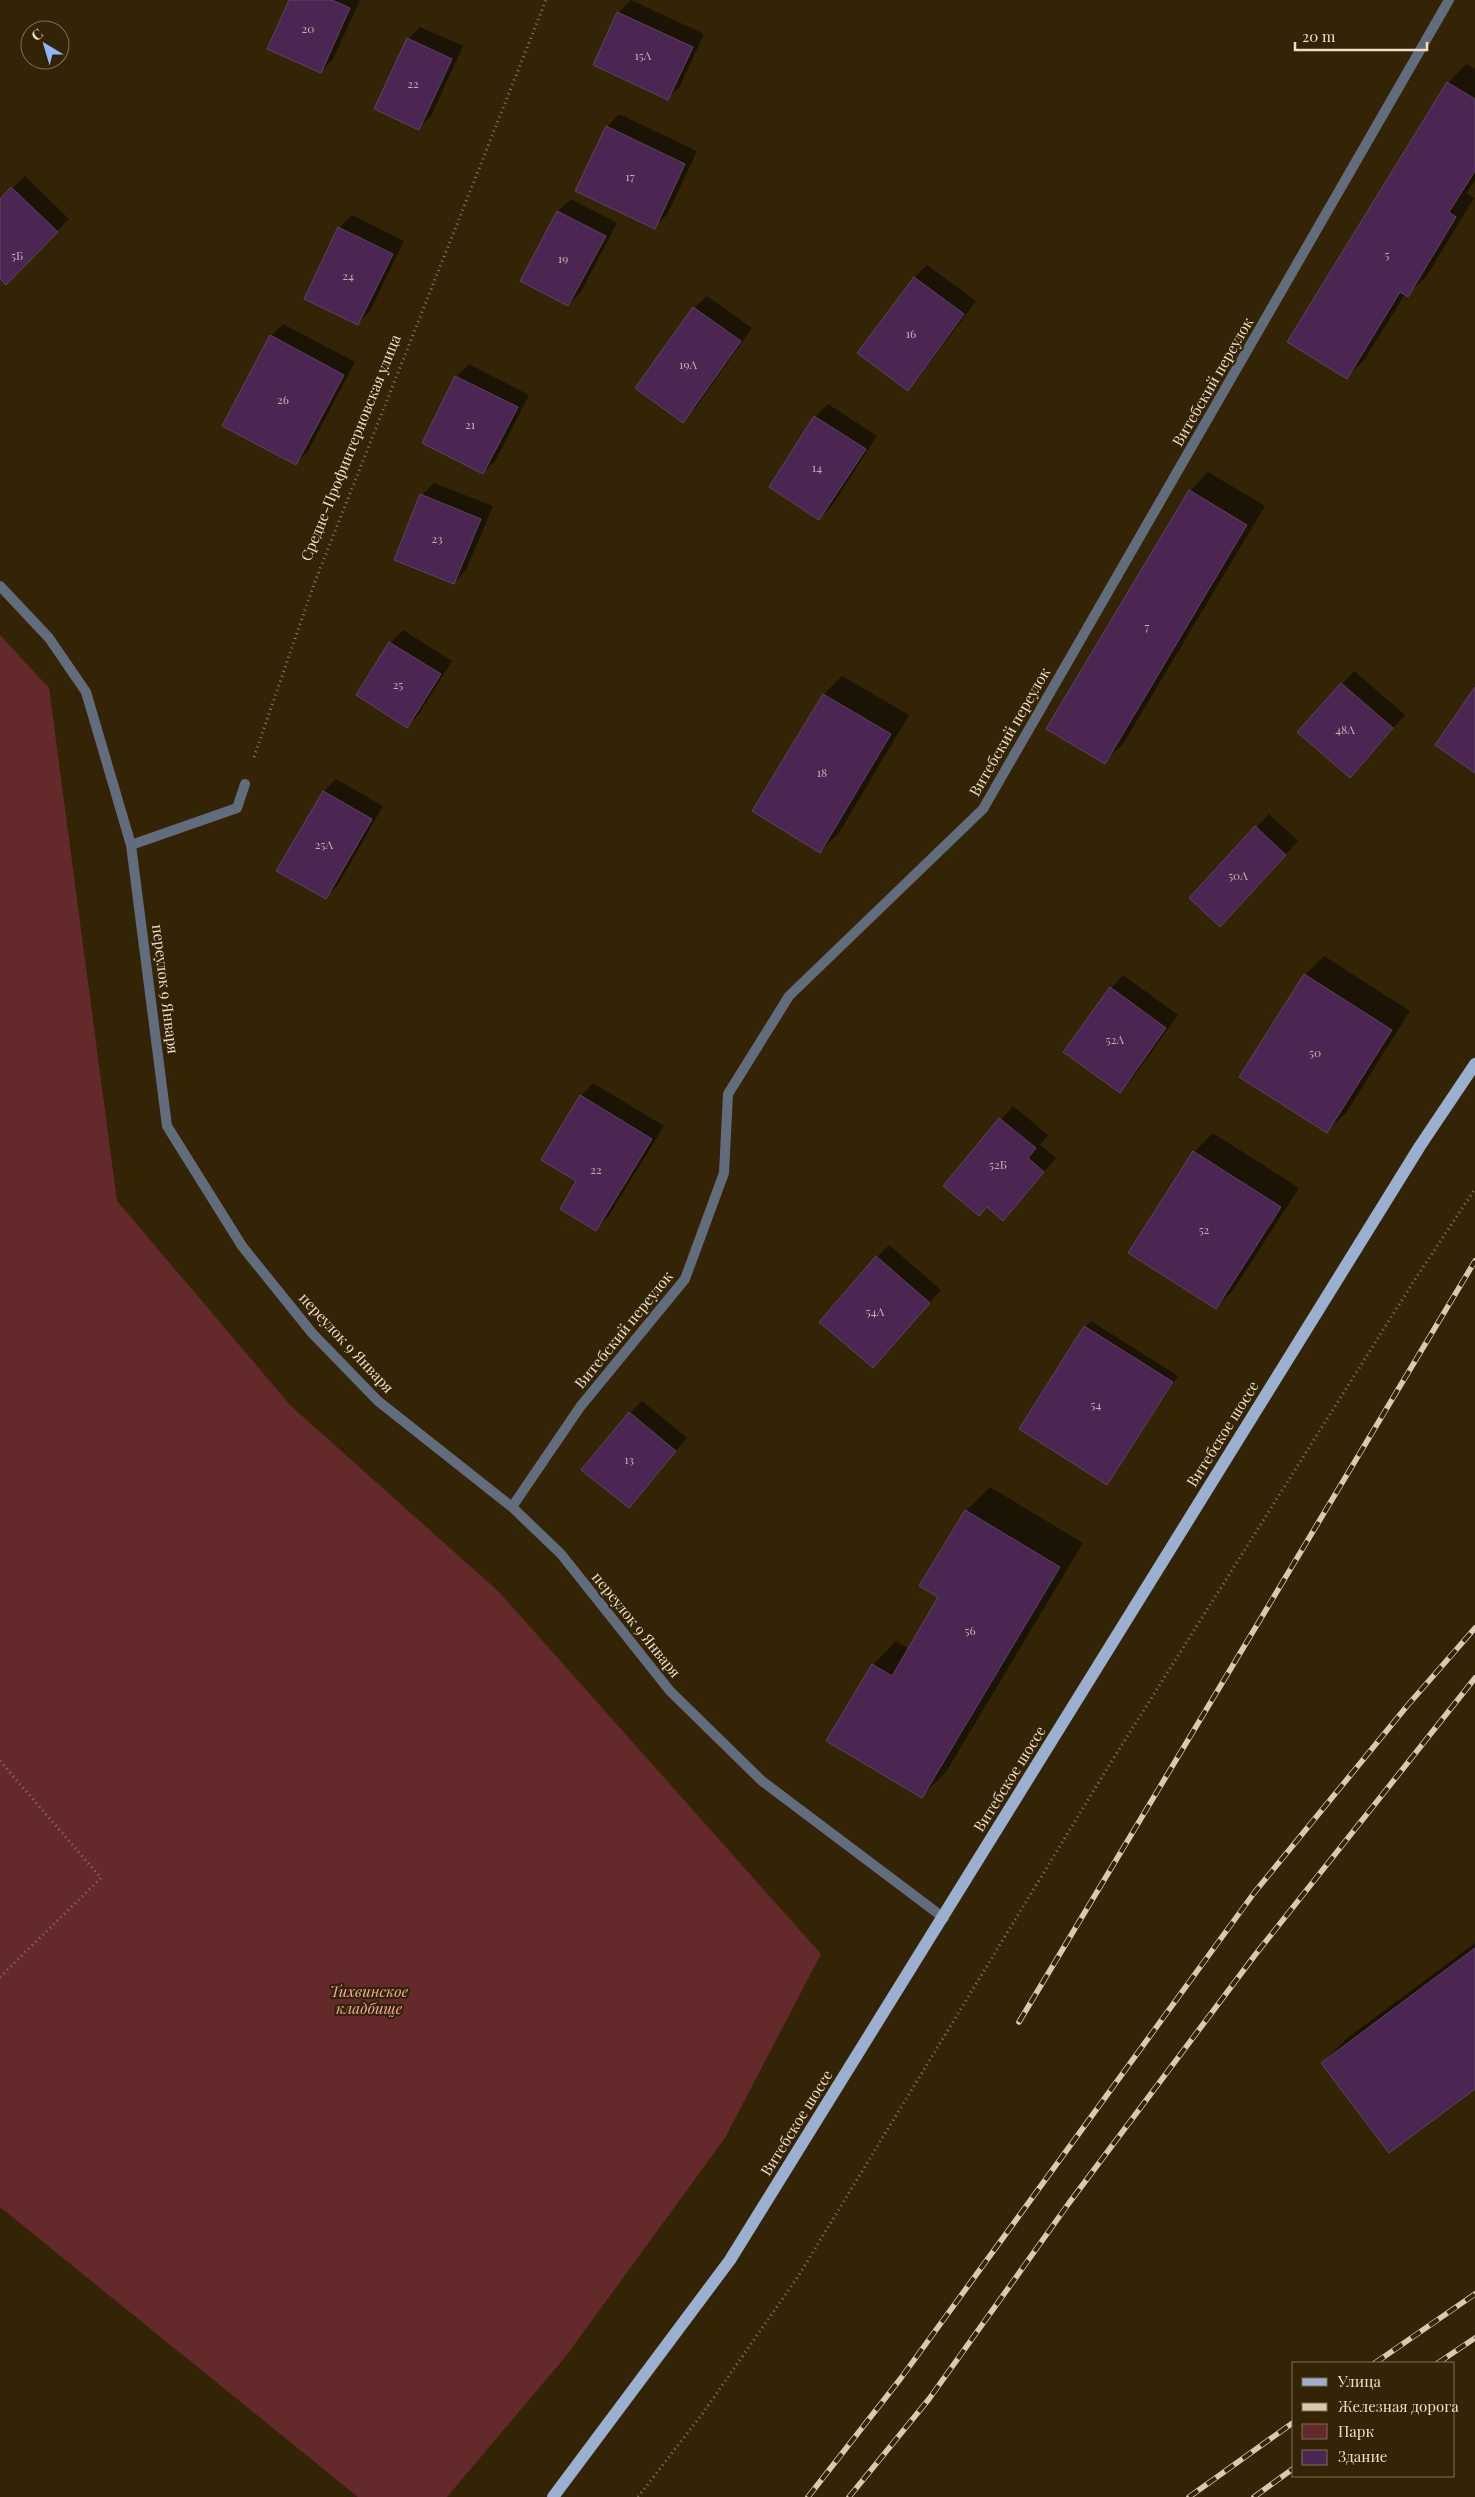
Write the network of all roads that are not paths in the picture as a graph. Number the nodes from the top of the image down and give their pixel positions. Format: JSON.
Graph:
{"nodes":[{"id":1,"x":1449,"y":0,"type":"edge"},
{"id":2,"x":0,"y":586,"type":"edge"},
{"id":3,"x":245,"y":784,"type":"road end"},
{"id":4,"x":132,"y":845,"type":"junction"},
{"id":5,"x":1475,"y":1064,"type":"edge"},
{"id":6,"x":512,"y":1507,"type":"junction"},
{"id":7,"x":944,"y":1918,"type":"junction"},
{"id":8,"x":553,"y":2497,"type":"edge"}],
"edges":[{"from":1,"to":6,"type":"street","name":"Витебский переулок"},
{"from":2,"to":4,"type":"street","name":"переулок 9 Января"},
{"from":3,"to":4,"type":"street"},
{"from":4,"to":6,"type":"street","name":"переулок 9 Января"},
{"from":5,"to":7,"type":"main road","name":"Витебское шоссе"},
{"from":6,"to":7,"type":"street","name":"переулок 9 Января"},
{"from":7,"to":8,"type":"main road","name":"Витебское шоссе"}]}
